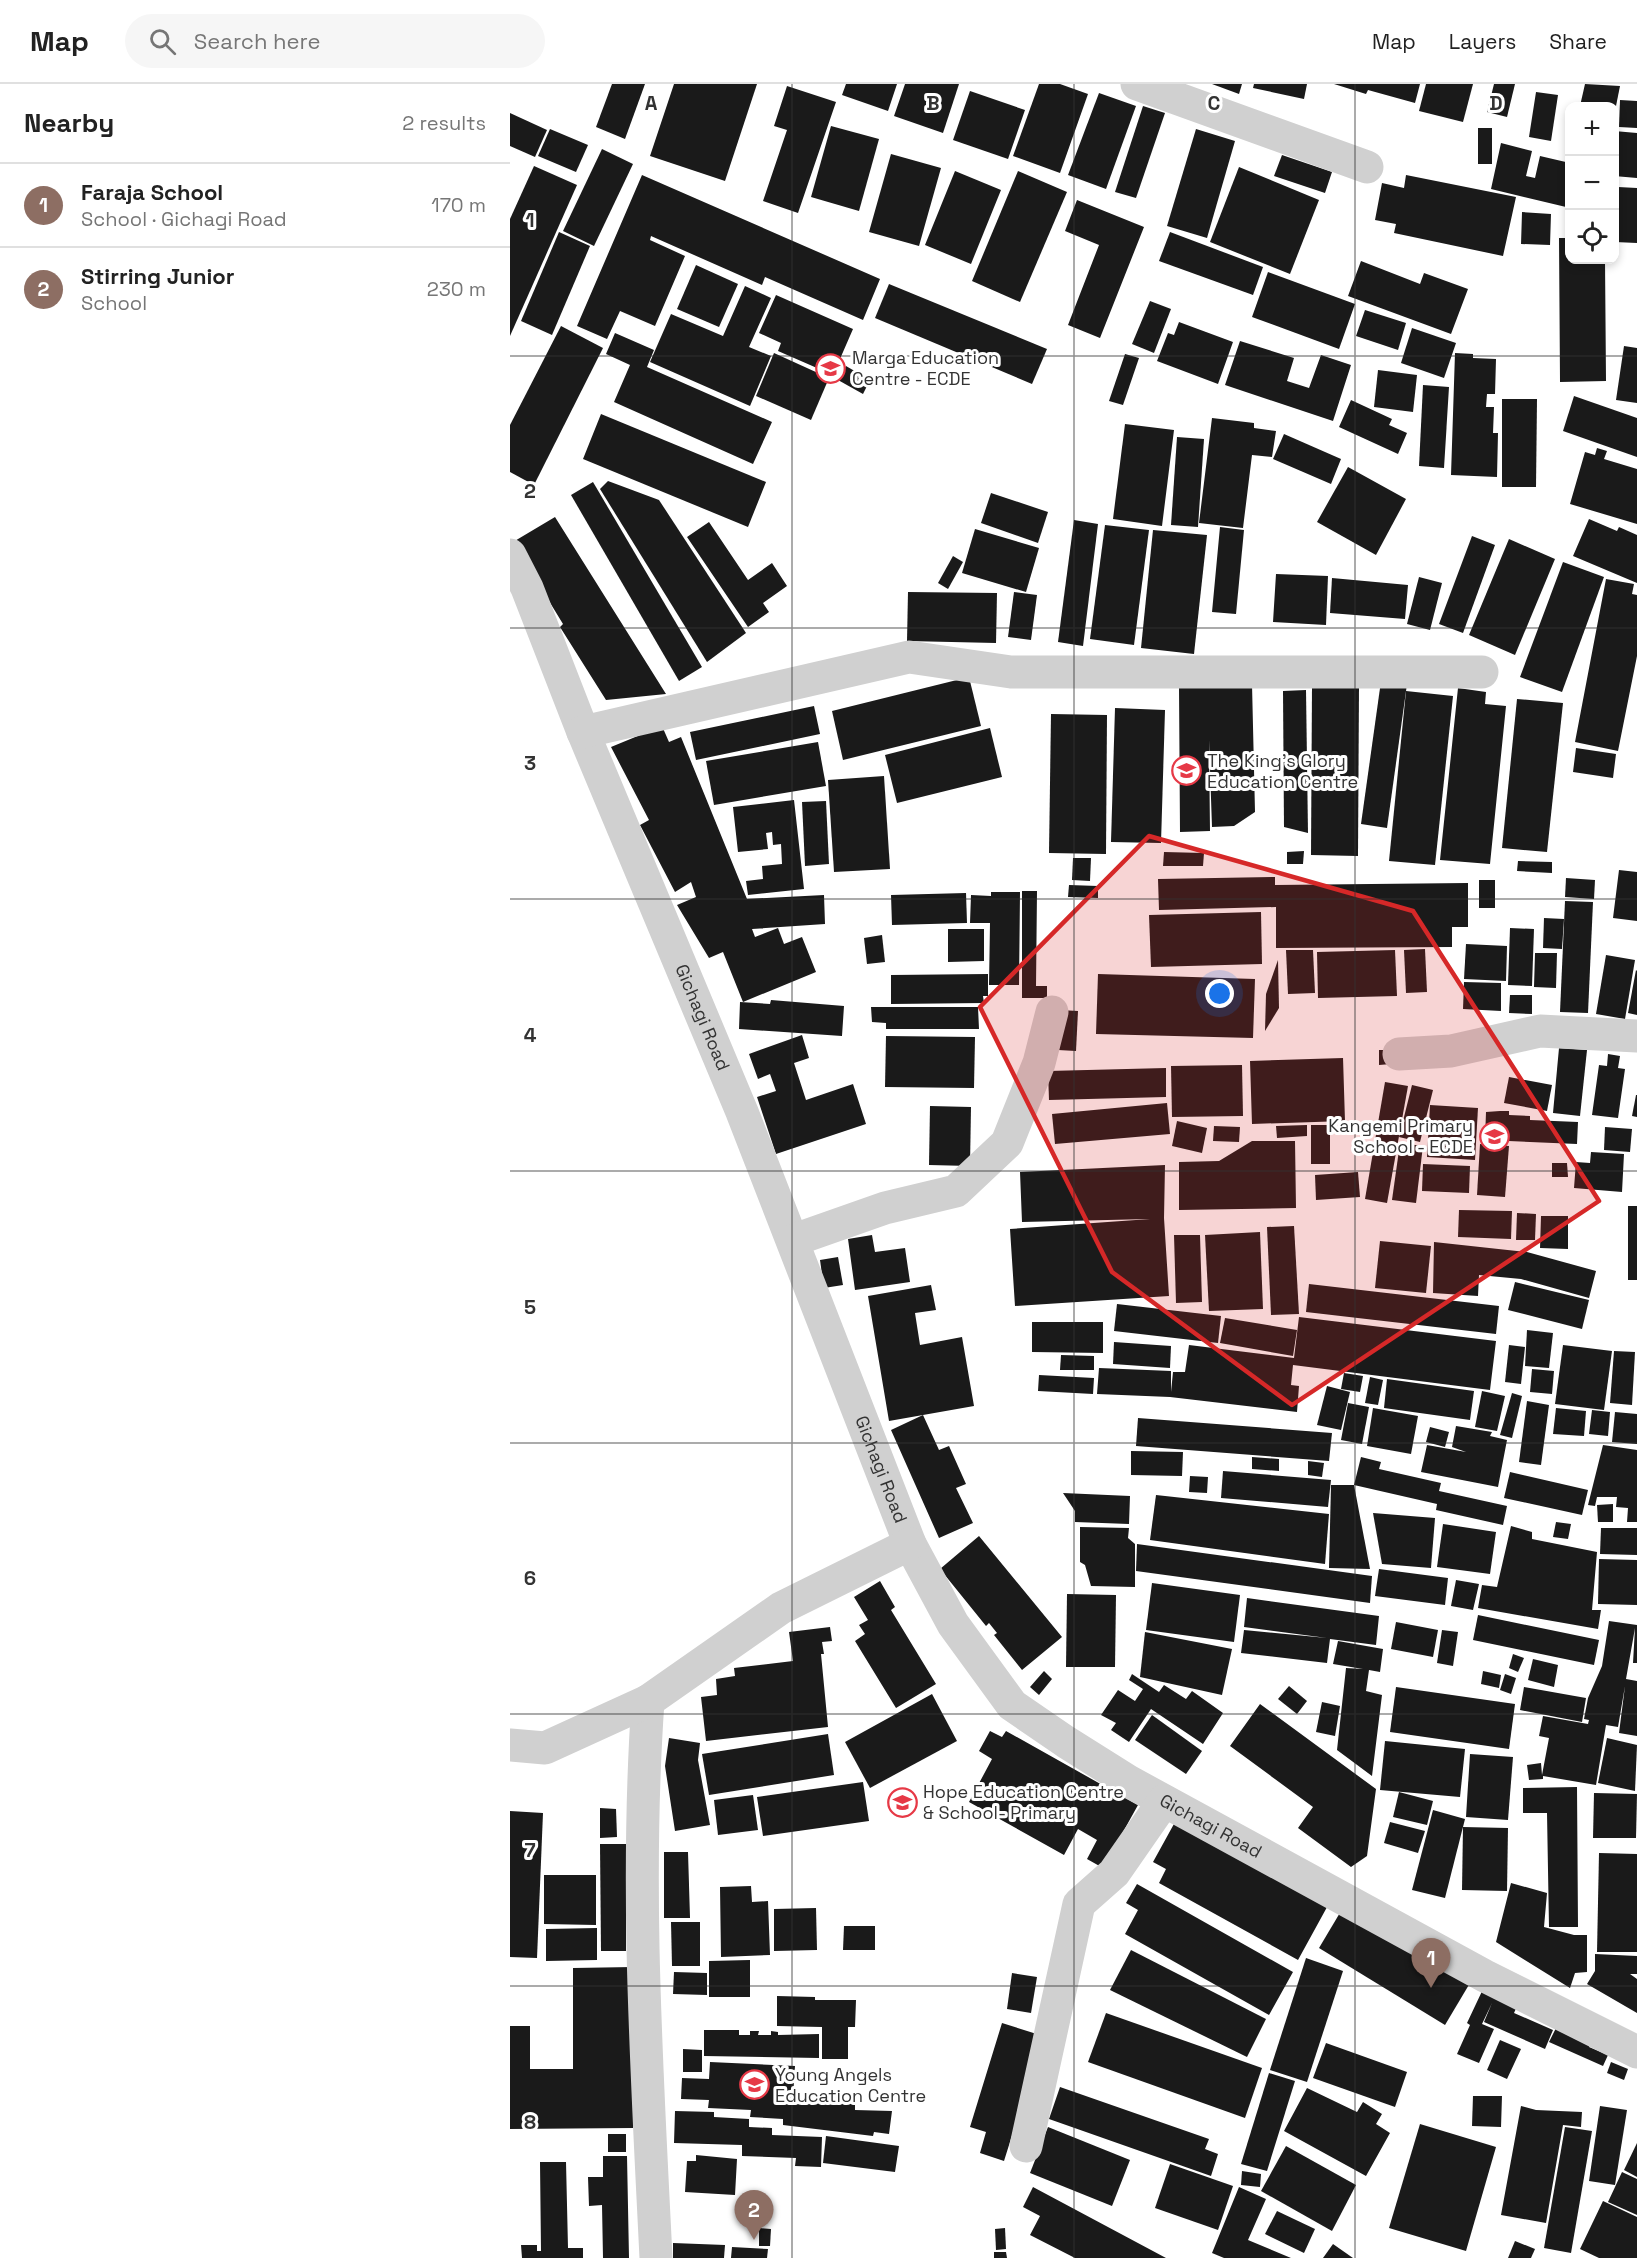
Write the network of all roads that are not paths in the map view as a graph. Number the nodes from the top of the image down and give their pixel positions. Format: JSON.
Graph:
{"nodes":[{"id":1,"x":1137,"y":84,"type":"edge"},
{"id":2,"x":1367,"y":167,"type":"dead end"},
{"id":3,"x":510,"y":555,"type":"edge"},
{"id":4,"x":1482,"y":672,"type":"dead end"},
{"id":5,"x":583,"y":732,"type":"junction"},
{"id":6,"x":1052,"y":1012,"type":"dead end"},
{"id":7,"x":1637,"y":1036,"type":"edge"},
{"id":8,"x":1399,"y":1054,"type":"dead end"},
{"id":9,"x":794,"y":1240,"type":"junction"},
{"id":10,"x":910,"y":1544,"type":"junction"},
{"id":11,"x":648,"y":1701,"type":"junction"},
{"id":12,"x":510,"y":1745,"type":"edge"},
{"id":13,"x":1164,"y":1801,"type":"junction"},
{"id":14,"x":1637,"y":2052,"type":"edge"},
{"id":15,"x":1026,"y":2146,"type":"dead end"},
{"id":16,"x":656,"y":2258,"type":"edge"}],
"edges":[{"from":1,"to":2,"type":"street"},
{"from":3,"to":5,"type":"street","name":"Gichagi Road"},
{"from":4,"to":5,"type":"street"},
{"from":5,"to":9,"type":"street","name":"Gichagi Road"},
{"from":6,"to":9,"type":"street"},
{"from":7,"to":8,"type":"street"},
{"from":9,"to":10,"type":"street","name":"Gichagi Road"},
{"from":10,"to":11,"type":"street"},
{"from":10,"to":13,"type":"street","name":"Gichagi Road"},
{"from":11,"to":12,"type":"street"},
{"from":11,"to":16,"type":"street"},
{"from":13,"to":14,"type":"street","name":"Gichagi Road"},
{"from":13,"to":15,"type":"street"}]}
